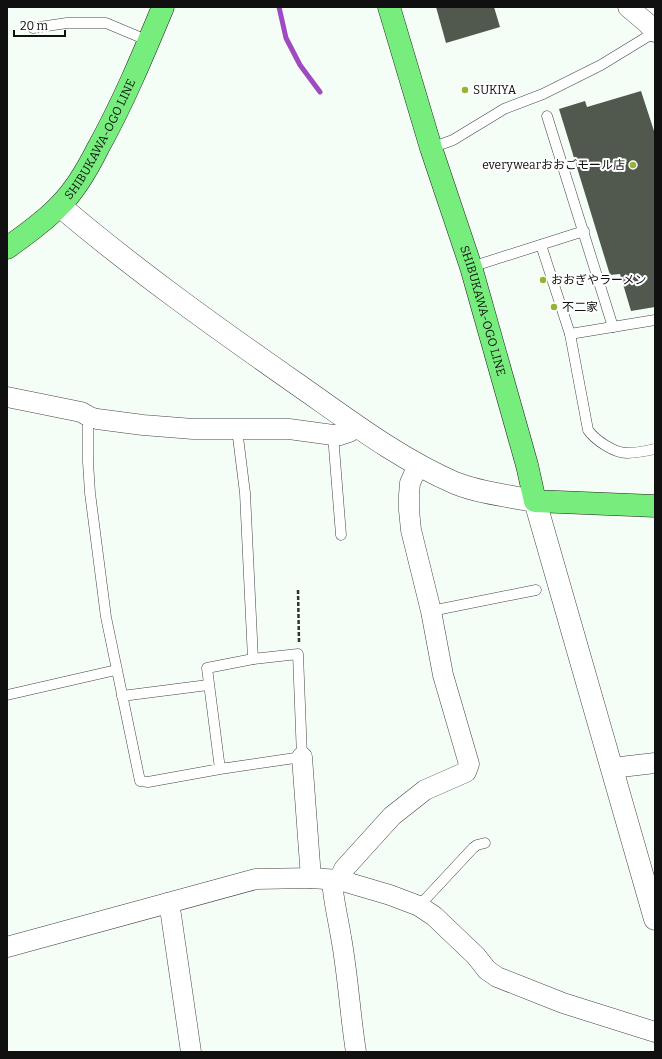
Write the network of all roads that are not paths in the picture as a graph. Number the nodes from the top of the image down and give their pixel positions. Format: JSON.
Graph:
{"nodes":[{"id":1,"x":163,"y":7,"type":"edge"},
{"id":2,"x":389,"y":7,"type":"edge"},
{"id":3,"x":628,"y":7,"type":"edge"},
{"id":4,"x":33,"y":28,"type":"dead end"},
{"id":5,"x":655,"y":32,"type":"edge"},
{"id":6,"x":149,"y":41,"type":"junction"},
{"id":7,"x":547,"y":116,"type":"dead end"},
{"id":8,"x":431,"y":148,"type":"junction"},
{"id":9,"x":60,"y":206,"type":"junction"},
{"id":10,"x":584,"y":231,"type":"junction"},
{"id":11,"x":541,"y":245,"type":"junction"},
{"id":12,"x":7,"y":248,"type":"edge"},
{"id":13,"x":471,"y":268,"type":"junction"},
{"id":14,"x":655,"y":320,"type":"edge"},
{"id":15,"x":613,"y":327,"type":"junction"},
{"id":16,"x":570,"y":334,"type":"junction"},
{"id":17,"x":7,"y":397,"type":"edge"},
{"id":18,"x":90,"y":417,"type":"junction"},
{"id":19,"x":357,"y":427,"type":"junction"},
{"id":20,"x":237,"y":429,"type":"junction"},
{"id":21,"x":333,"y":435,"type":"junction"},
{"id":22,"x":655,"y":449,"type":"edge"},
{"id":23,"x":418,"y":465,"type":"junction"},
{"id":24,"x":535,"y":502,"type":"junction"},
{"id":25,"x":655,"y":506,"type":"edge"},
{"id":26,"x":341,"y":535,"type":"dead end"},
{"id":27,"x":536,"y":590,"type":"dead end"},
{"id":28,"x":431,"y":611,"type":"junction"},
{"id":29,"x":253,"y":659,"type":"junction"},
{"id":30,"x":116,"y":670,"type":"junction"},
{"id":31,"x":208,"y":685,"type":"junction"},
{"id":32,"x":7,"y":695,"type":"edge"},
{"id":33,"x":122,"y":696,"type":"junction"},
{"id":34,"x":302,"y":758,"type":"junction"},
{"id":35,"x":655,"y":763,"type":"edge"},
{"id":36,"x":612,"y":768,"type":"junction"},
{"id":37,"x":220,"y":769,"type":"junction"},
{"id":38,"x":485,"y":843,"type":"dead end"},
{"id":39,"x":311,"y":878,"type":"junction"},
{"id":40,"x":336,"y":880,"type":"junction"},
{"id":41,"x":168,"y":903,"type":"junction"},
{"id":42,"x":419,"y":906,"type":"junction"},
{"id":43,"x":655,"y":919,"type":"edge"},
{"id":44,"x":7,"y":947,"type":"edge"},
{"id":45,"x":655,"y":1032,"type":"edge"},
{"id":46,"x":191,"y":1052,"type":"edge"},
{"id":47,"x":356,"y":1052,"type":"edge"}],
"edges":[{"from":1,"to":6,"type":"main road","name":"SHIBUKAWA-OGO LINE"},
{"from":2,"to":8,"type":"main road","name":"SHIBUKAWA-OGO LINE"},
{"from":3,"to":5,"type":"street"},
{"from":4,"to":6,"type":"lane"},
{"from":5,"to":8,"type":"lane"},
{"from":6,"to":9,"type":"main road","name":"SHIBUKAWA-OGO LINE"},
{"from":7,"to":10,"type":"lane"},
{"from":8,"to":13,"type":"main road","name":"SHIBUKAWA-OGO LINE"},
{"from":9,"to":12,"type":"main road","name":"SHIBUKAWA-OGO LINE"},
{"from":9,"to":19,"type":"street"},
{"from":10,"to":11,"type":"lane"},
{"from":10,"to":15,"type":"lane"},
{"from":11,"to":13,"type":"lane"},
{"from":11,"to":16,"type":"lane"},
{"from":13,"to":24,"type":"main road","name":"SHIBUKAWA-OGO LINE"},
{"from":14,"to":15,"type":"lane"},
{"from":15,"to":16,"type":"lane"},
{"from":16,"to":22,"type":"lane"},
{"from":17,"to":18,"type":"street"},
{"from":18,"to":20,"type":"street"},
{"from":18,"to":30,"type":"lane"},
{"from":19,"to":21,"type":"street"},
{"from":19,"to":23,"type":"street"},
{"from":20,"to":21,"type":"street"},
{"from":20,"to":29,"type":"lane"},
{"from":21,"to":26,"type":"lane"},
{"from":23,"to":24,"type":"street"},
{"from":23,"to":28,"type":"street"},
{"from":24,"to":25,"type":"main road"},
{"from":24,"to":36,"type":"street"},
{"from":27,"to":28,"type":"lane"},
{"from":28,"to":40,"type":"street"},
{"from":29,"to":31,"type":"lane"},
{"from":29,"to":34,"type":"lane"},
{"from":30,"to":32,"type":"lane"},
{"from":30,"to":33,"type":"lane"},
{"from":31,"to":33,"type":"lane"},
{"from":31,"to":37,"type":"lane"},
{"from":33,"to":37,"type":"lane"},
{"from":34,"to":37,"type":"lane"},
{"from":34,"to":39,"type":"street"},
{"from":35,"to":36,"type":"street"},
{"from":36,"to":43,"type":"street"},
{"from":38,"to":42,"type":"lane"},
{"from":39,"to":40,"type":"street"},
{"from":39,"to":41,"type":"street"},
{"from":40,"to":42,"type":"street"},
{"from":40,"to":47,"type":"street"},
{"from":41,"to":44,"type":"street"},
{"from":41,"to":46,"type":"street"},
{"from":42,"to":45,"type":"street"}]}
